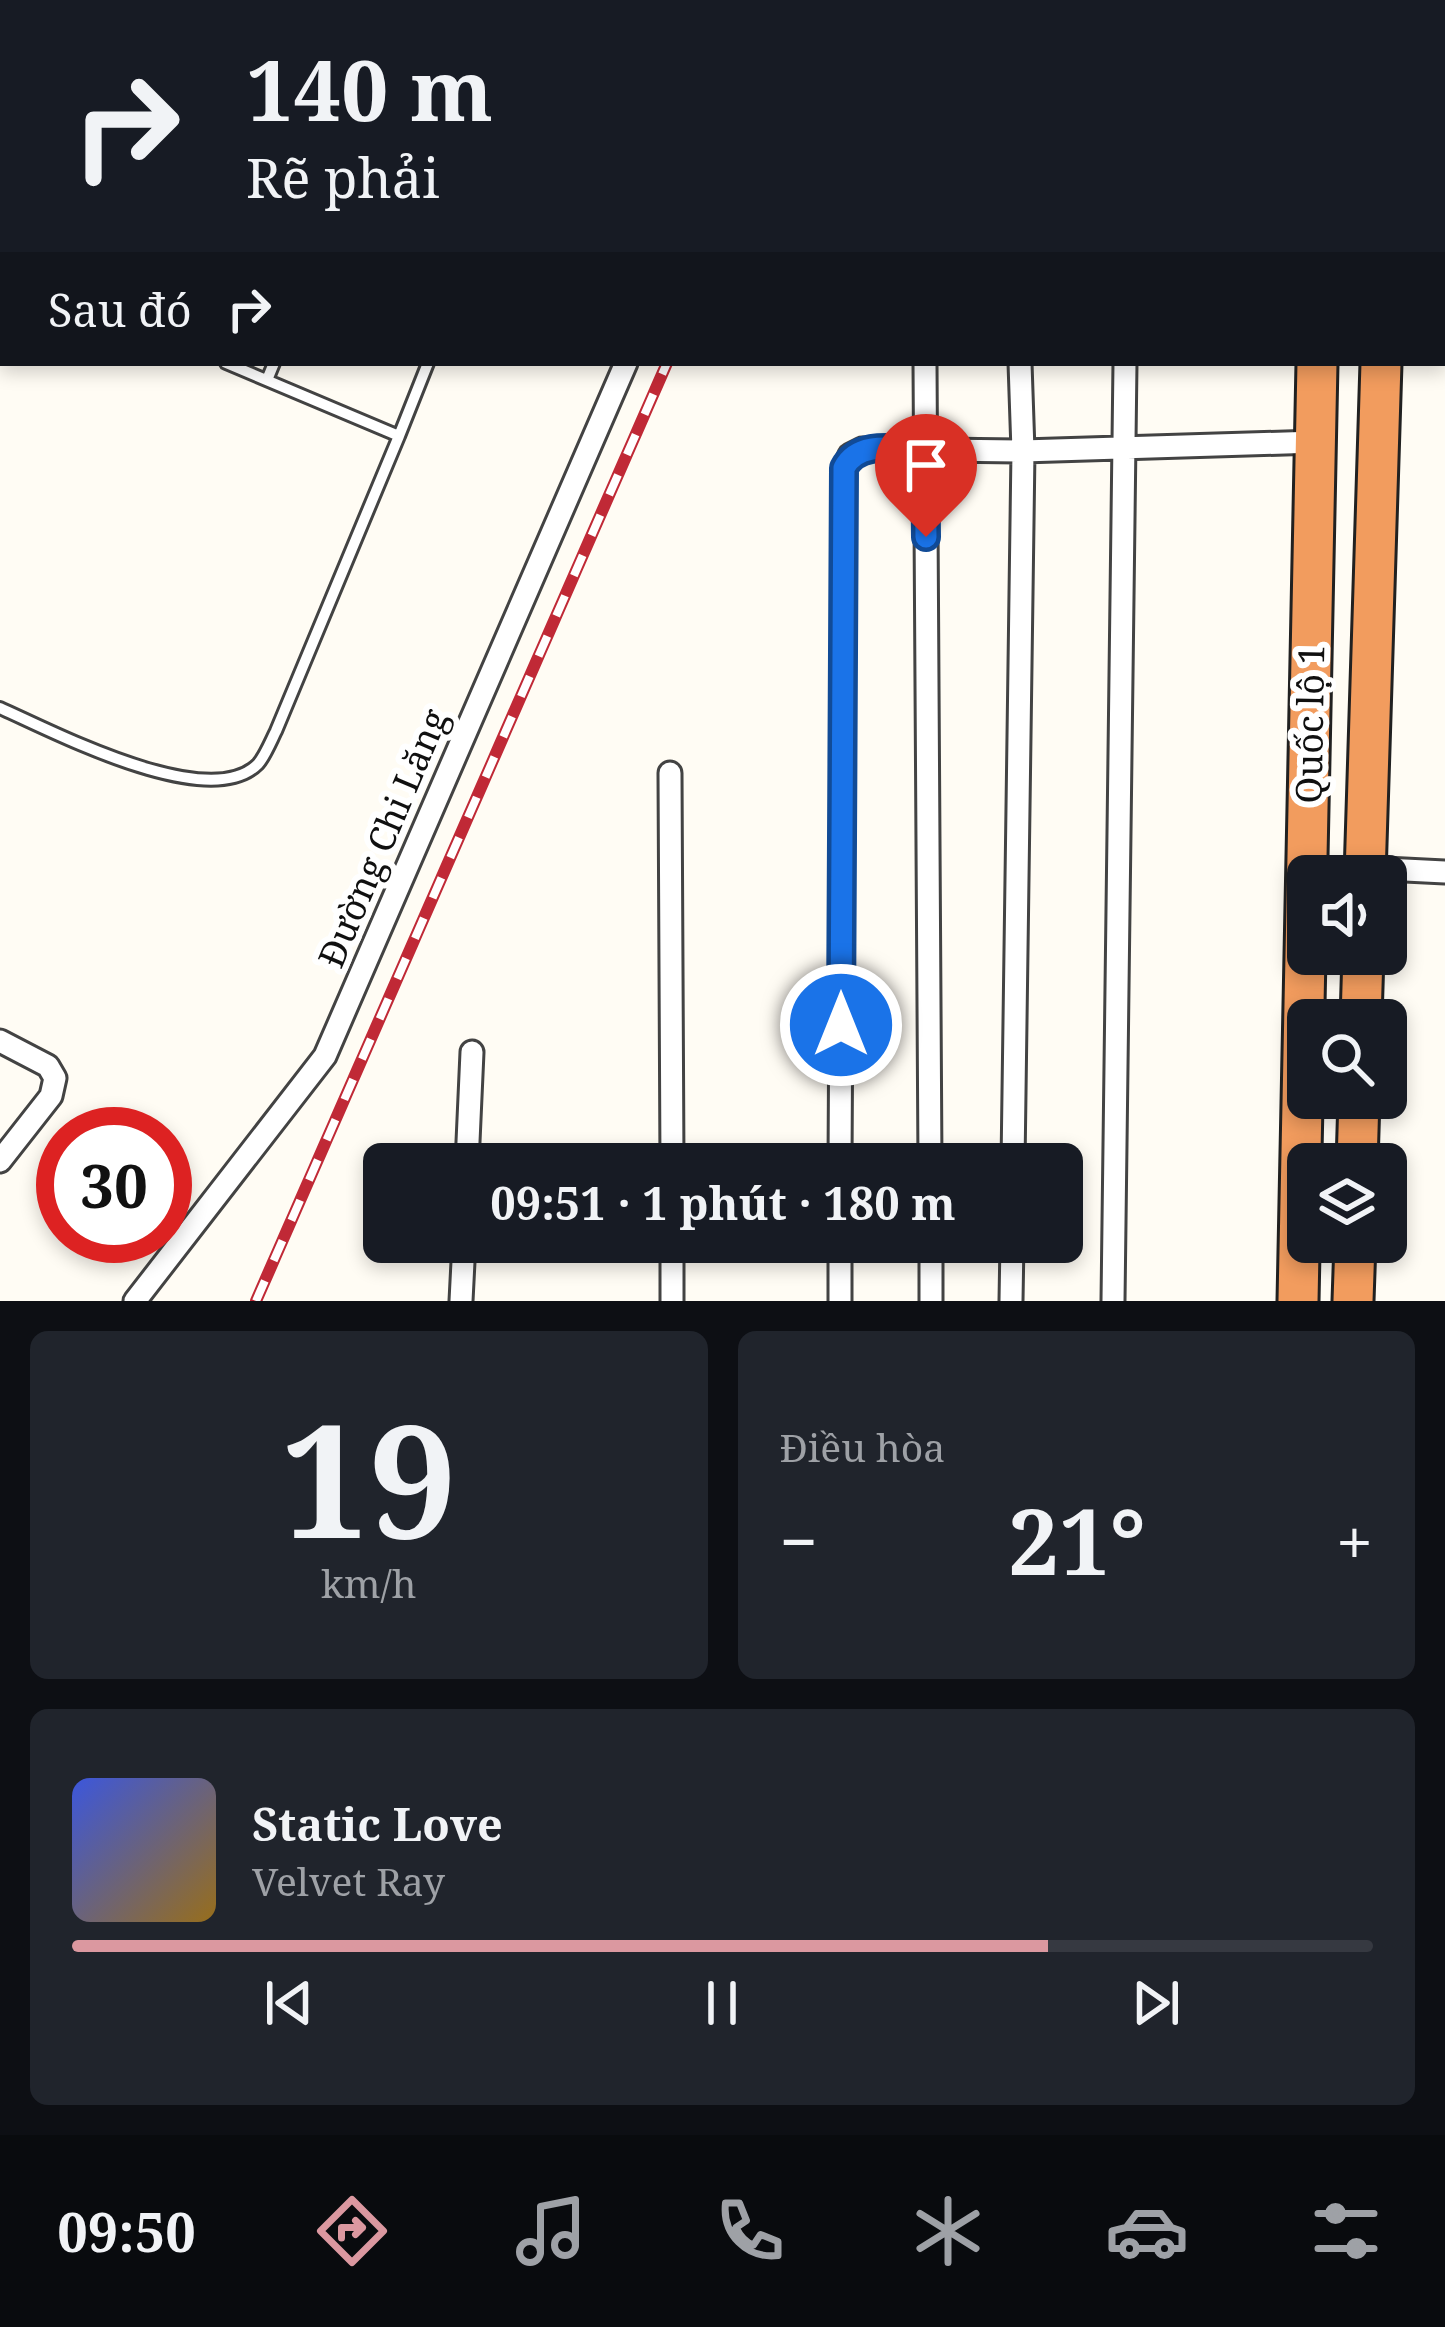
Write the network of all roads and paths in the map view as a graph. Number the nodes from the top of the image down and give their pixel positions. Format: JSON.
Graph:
{"nodes":[{"id":1,"x":233,"y":366,"type":"edge"},
{"id":2,"x":273,"y":366,"type":"edge"},
{"id":3,"x":427,"y":366,"type":"edge"},
{"id":4,"x":625,"y":366,"type":"edge"},
{"id":5,"x":925,"y":366,"type":"edge"},
{"id":6,"x":1020,"y":366,"type":"edge"},
{"id":7,"x":1125,"y":366,"type":"edge"},
{"id":8,"x":1317,"y":366,"type":"edge"},
{"id":9,"x":1381,"y":366,"type":"edge"},
{"id":10,"x":267,"y":380,"type":"junction"},
{"id":11,"x":399,"y":436,"type":"junction"},
{"id":12,"x":1316,"y":442,"type":"junction"},
{"id":13,"x":1125,"y":448,"type":"junction"},
{"id":14,"x":925,"y":450,"type":"junction"},
{"id":15,"x":1023,"y":451,"type":"junction"},
{"id":16,"x":0,"y":708,"type":"edge"},
{"id":17,"x":670,"y":773,"type":"dead end"},
{"id":18,"x":1307,"y":847,"type":"junction"},
{"id":19,"x":1336,"y":855,"type":"edge"},
{"id":20,"x":1366,"y":855,"type":"edge"},
{"id":21,"x":1407,"y":868,"type":"edge"},
{"id":22,"x":1445,"y":872,"type":"edge"},
{"id":23,"x":0,"y":1041,"type":"edge"},
{"id":24,"x":472,"y":1052,"type":"dead end"},
{"id":25,"x":468,"y":1143,"type":"edge"},
{"id":26,"x":672,"y":1143,"type":"edge"},
{"id":27,"x":840,"y":1143,"type":"edge"},
{"id":28,"x":930,"y":1143,"type":"edge"},
{"id":29,"x":1013,"y":1143,"type":"edge"},
{"id":30,"x":0,"y":1160,"type":"edge"},
{"id":31,"x":463,"y":1263,"type":"edge"},
{"id":32,"x":672,"y":1263,"type":"edge"},
{"id":33,"x":840,"y":1263,"type":"edge"},
{"id":34,"x":931,"y":1263,"type":"edge"},
{"id":35,"x":1012,"y":1263,"type":"edge"},
{"id":36,"x":1354,"y":1263,"type":"edge"},
{"id":37,"x":136,"y":1301,"type":"edge"},
{"id":38,"x":461,"y":1301,"type":"edge"},
{"id":39,"x":672,"y":1301,"type":"edge"},
{"id":40,"x":840,"y":1301,"type":"edge"},
{"id":41,"x":931,"y":1301,"type":"edge"},
{"id":42,"x":1011,"y":1301,"type":"edge"},
{"id":43,"x":1113,"y":1301,"type":"edge"},
{"id":44,"x":1298,"y":1301,"type":"edge"},
{"id":45,"x":1353,"y":1301,"type":"edge"}],
"edges":[{"from":1,"to":10,"type":"lane"},
{"from":2,"to":10,"type":"lane"},
{"from":3,"to":11,"type":"lane"},
{"from":4,"to":37,"type":"street","name":"Đường Chi Lăng"},
{"from":5,"to":14,"type":"street"},
{"from":6,"to":15,"type":"street"},
{"from":7,"to":13,"type":"street"},
{"from":8,"to":12,"type":"highway","name":"Quốc lộ 1"},
{"from":9,"to":20,"type":"highway","name":"Quốc lộ 1"},
{"from":10,"to":11,"type":"lane"},
{"from":11,"to":16,"type":"lane"},
{"from":12,"to":13,"type":"street"},
{"from":12,"to":18,"type":"highway","name":"Quốc lộ 1"},
{"from":13,"to":15,"type":"street"},
{"from":13,"to":43,"type":"street"},
{"from":14,"to":15,"type":"street"},
{"from":14,"to":27,"type":"street"},
{"from":14,"to":28,"type":"street"},
{"from":15,"to":29,"type":"street"},
{"from":17,"to":26,"type":"street"},
{"from":18,"to":19,"type":"highway"},
{"from":18,"to":44,"type":"highway","name":"Quốc lộ 1"},
{"from":21,"to":22,"type":"street"},
{"from":23,"to":30,"type":"street"},
{"from":24,"to":25,"type":"street"},
{"from":31,"to":38,"type":"street"},
{"from":32,"to":39,"type":"street"},
{"from":33,"to":40,"type":"street"},
{"from":34,"to":41,"type":"street"},
{"from":35,"to":42,"type":"street"},
{"from":36,"to":45,"type":"highway"}]}
